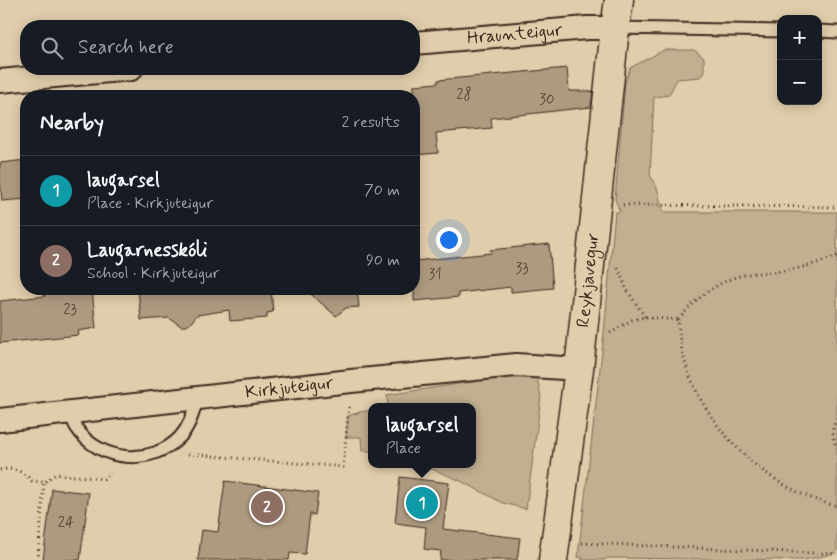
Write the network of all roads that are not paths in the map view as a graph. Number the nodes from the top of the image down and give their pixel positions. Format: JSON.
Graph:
{"nodes":[{"id":1,"x":619,"y":0,"type":"edge"},
{"id":2,"x":615,"y":28,"type":"junction"},
{"id":3,"x":777,"y":31,"type":"edge"},
{"id":4,"x":822,"y":31,"type":"edge"},
{"id":5,"x":837,"y":32,"type":"edge"},
{"id":6,"x":420,"y":42,"type":"edge"},
{"id":7,"x":60,"y":75,"type":"edge"},
{"id":8,"x":0,"y":80,"type":"edge"},
{"id":9,"x":579,"y":369,"type":"junction"},
{"id":10,"x":197,"y":398,"type":"junction"},
{"id":11,"x":70,"y":412,"type":"junction"},
{"id":12,"x":0,"y":420,"type":"edge"},
{"id":13,"x":553,"y":560,"type":"edge"}],
"edges":[{"from":1,"to":2,"type":"street","name":"Reykjavegur"},
{"from":2,"to":3,"type":"lane"},
{"from":2,"to":6,"type":"street","name":"Hraunteigur"},
{"from":2,"to":9,"type":"street","name":"Reykjavegur"},
{"from":4,"to":5,"type":"lane"},
{"from":7,"to":8,"type":"street"},
{"from":9,"to":10,"type":"street","name":"Kirkjuteigur"},
{"from":9,"to":13,"type":"street","name":"Reykjavegur"},
{"from":10,"to":11,"type":"street","name":"Kirkjuteigur"},
{"from":10,"to":11,"type":"lane"},
{"from":11,"to":12,"type":"street","name":"Kirkjuteigur"}]}
